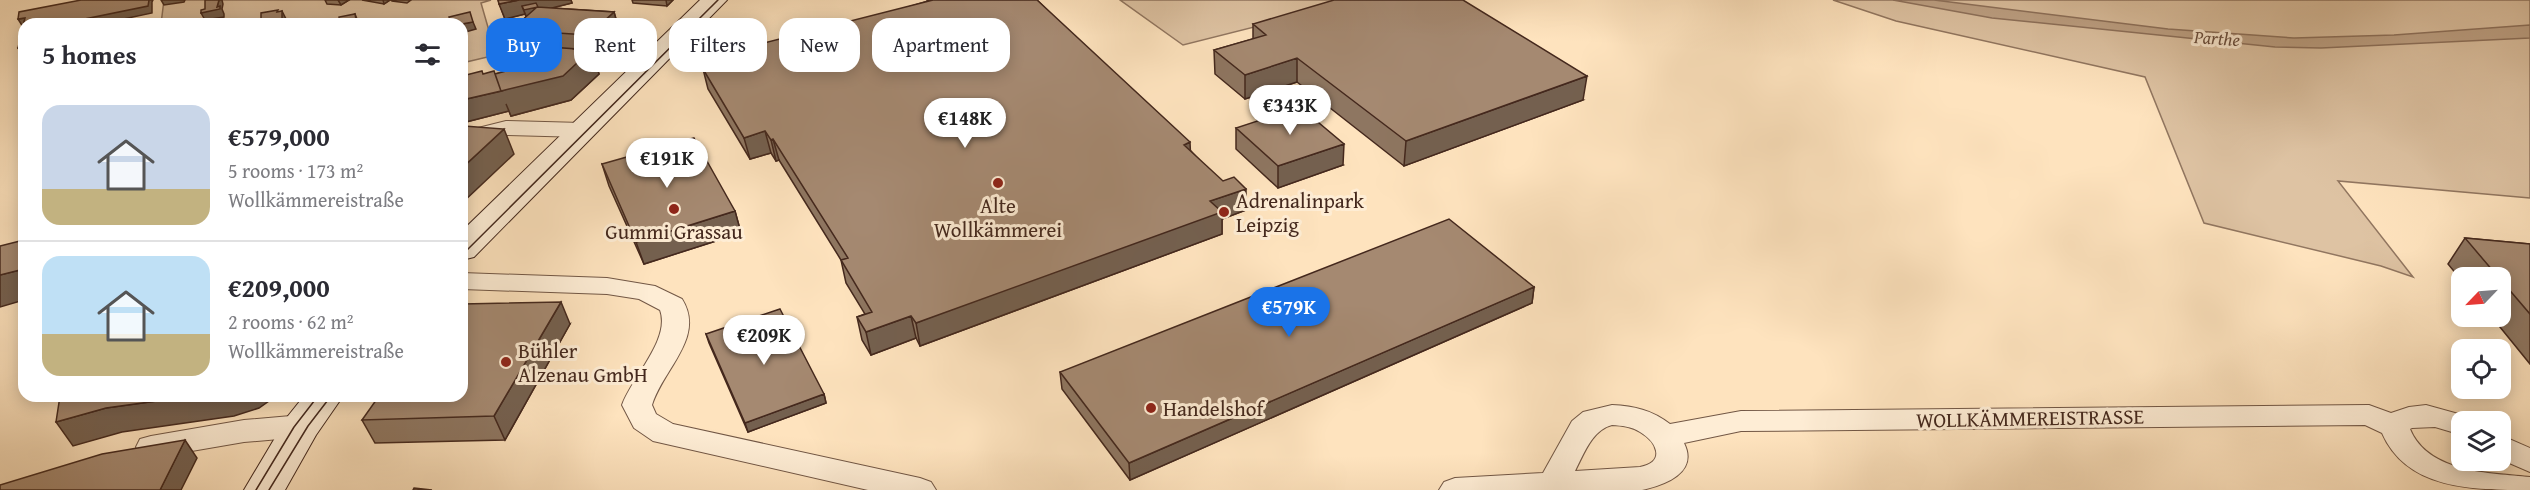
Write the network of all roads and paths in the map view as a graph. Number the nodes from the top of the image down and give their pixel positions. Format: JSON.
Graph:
{"nodes":[{"id":1,"x":714,"y":0,"type":"edge"},
{"id":2,"x":582,"y":130,"type":"junction"},
{"id":3,"x":468,"y":138,"type":"edge"},
{"id":4,"x":468,"y":244,"type":"edge"},
{"id":5,"x":468,"y":281,"type":"edge"},
{"id":6,"x":313,"y":411,"type":"edge"},
{"id":7,"x":2451,"y":421,"type":"edge"},
{"id":8,"x":2394,"y":426,"type":"junction"},
{"id":9,"x":1665,"y":436,"type":"junction"},
{"id":10,"x":128,"y":452,"type":"edge"},
{"id":11,"x":2511,"y":452,"type":"edge"},
{"id":12,"x":2530,"y":461,"type":"edge"},
{"id":13,"x":1552,"y":484,"type":"junction"},
{"id":14,"x":2530,"y":489,"type":"edge"},
{"id":15,"x":264,"y":490,"type":"edge"},
{"id":16,"x":920,"y":490,"type":"edge"},
{"id":17,"x":1455,"y":490,"type":"edge"}],
"edges":[{"from":1,"to":2,"type":"main road"},
{"from":2,"to":3,"type":"street"},
{"from":2,"to":4,"type":"main road"},
{"from":5,"to":16,"type":"street"},
{"from":6,"to":10,"type":"street"},
{"from":6,"to":15,"type":"main road"},
{"from":7,"to":8,"type":"street"},
{"from":8,"to":9,"type":"street","name":"WOLLKÄMMEREISTRASSE"},
{"from":8,"to":14,"type":"street"},
{"from":9,"to":13,"type":"street"},
{"from":9,"to":13,"type":"street"},
{"from":11,"to":12,"type":"street"},
{"from":13,"to":17,"type":"street"}]}
